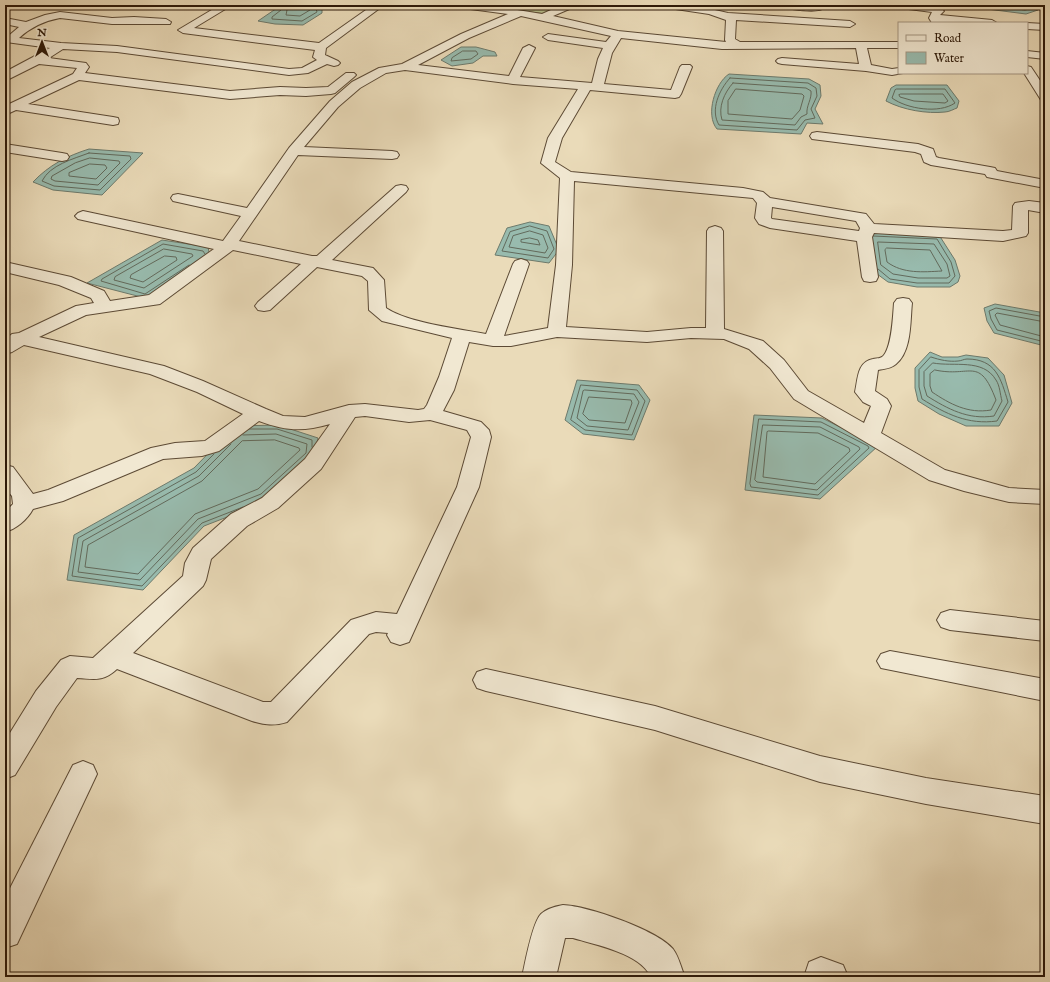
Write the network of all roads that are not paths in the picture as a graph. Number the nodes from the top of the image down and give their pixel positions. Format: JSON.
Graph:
{"nodes":[{"id":1,"x":227,"y":5,"type":"edge"},
{"id":2,"x":379,"y":5,"type":"edge"},
{"id":3,"x":463,"y":5,"type":"edge"},
{"id":4,"x":570,"y":5,"type":"edge"},
{"id":5,"x":674,"y":5,"type":"edge"},
{"id":6,"x":786,"y":5,"type":"edge"},
{"id":7,"x":901,"y":5,"type":"edge"},
{"id":8,"x":952,"y":9,"type":"dead end"},
{"id":9,"x":146,"y":12,"type":"dead end"},
{"id":10,"x":521,"y":13,"type":"junction"},
{"id":11,"x":543,"y":16,"type":"junction"},
{"id":12,"x":727,"y":16,"type":"junction"},
{"id":13,"x":938,"y":17,"type":"edge"},
{"id":14,"x":134,"y":20,"type":"junction"},
{"id":15,"x":5,"y":21,"type":"edge"},
{"id":16,"x":112,"y":21,"type":"junction"},
{"id":17,"x":166,"y":22,"type":"dead end"},
{"id":18,"x":983,"y":22,"type":"edge"},
{"id":19,"x":850,"y":24,"type":"junction"},
{"id":20,"x":26,"y":26,"type":"junction"},
{"id":21,"x":1028,"y":26,"type":"edge"},
{"id":22,"x":1045,"y":27,"type":"edge"},
{"id":23,"x":93,"y":30,"type":"dead end"},
{"id":24,"x":618,"y":34,"type":"junction"},
{"id":25,"x":80,"y":37,"type":"dead end"},
{"id":26,"x":548,"y":37,"type":"dead end"},
{"id":27,"x":738,"y":45,"type":"junction"},
{"id":28,"x":844,"y":45,"type":"junction"},
{"id":29,"x":861,"y":45,"type":"junction"},
{"id":30,"x":898,"y":45,"type":"edge"},
{"id":31,"x":61,"y":46,"type":"junction"},
{"id":32,"x":608,"y":46,"type":"junction"},
{"id":33,"x":819,"y":46,"type":"junction"},
{"id":34,"x":321,"y":47,"type":"junction"},
{"id":35,"x":529,"y":48,"type":"dead end"},
{"id":36,"x":1028,"y":54,"type":"edge"},
{"id":37,"x":1045,"y":56,"type":"edge"},
{"id":38,"x":37,"y":60,"type":"junction"},
{"id":39,"x":326,"y":60,"type":"junction"},
{"id":40,"x":782,"y":60,"type":"dead end"},
{"id":41,"x":818,"y":64,"type":"junction"},
{"id":42,"x":405,"y":67,"type":"junction"},
{"id":43,"x":686,"y":67,"type":"dead end"},
{"id":44,"x":366,"y":68,"type":"dead end"},
{"id":45,"x":866,"y":68,"type":"junction"},
{"id":46,"x":383,"y":70,"type":"junction"},
{"id":47,"x":898,"y":71,"type":"edge"},
{"id":48,"x":1028,"y":71,"type":"edge"},
{"id":49,"x":78,"y":76,"type":"junction"},
{"id":50,"x":5,"y":77,"type":"edge"},
{"id":51,"x":512,"y":80,"type":"junction"},
{"id":52,"x":591,"y":87,"type":"junction"},
{"id":53,"x":18,"y":91,"type":"dead end"},
{"id":54,"x":37,"y":94,"type":"junction"},
{"id":55,"x":1045,"y":97,"type":"edge"},
{"id":56,"x":10,"y":108,"type":"edge"},
{"id":57,"x":113,"y":121,"type":"dead end"},
{"id":58,"x":817,"y":136,"type":"dead end"},
{"id":59,"x":5,"y":148,"type":"edge"},
{"id":60,"x":294,"y":151,"type":"junction"},
{"id":61,"x":392,"y":155,"type":"dead end"},
{"id":62,"x":62,"y":156,"type":"dead end"},
{"id":63,"x":567,"y":176,"type":"junction"},
{"id":64,"x":1045,"y":184,"type":"edge"},
{"id":65,"x":401,"y":189,"type":"dead end"},
{"id":66,"x":178,"y":198,"type":"dead end"},
{"id":67,"x":1045,"y":208,"type":"edge"},
{"id":68,"x":251,"y":212,"type":"junction"},
{"id":69,"x":83,"y":216,"type":"dead end"},
{"id":70,"x":715,"y":231,"type":"dead end"},
{"id":71,"x":866,"y":232,"type":"junction"},
{"id":72,"x":228,"y":246,"type":"junction"},
{"id":73,"x":317,"y":261,"type":"junction"},
{"id":74,"x":521,"y":264,"type":"dead end"},
{"id":75,"x":5,"y":267,"type":"edge"},
{"id":76,"x":870,"y":277,"type":"dead end"},
{"id":77,"x":903,"y":303,"type":"dead end"},
{"id":78,"x":264,"y":306,"type":"dead end"},
{"id":79,"x":105,"y":307,"type":"junction"},
{"id":80,"x":557,"y":332,"type":"junction"},
{"id":81,"x":715,"y":334,"type":"junction"},
{"id":82,"x":462,"y":335,"type":"junction"},
{"id":83,"x":10,"y":341,"type":"edge"},
{"id":84,"x":493,"y":341,"type":"junction"},
{"id":85,"x":349,"y":411,"type":"junction"},
{"id":86,"x":258,"y":413,"type":"junction"},
{"id":87,"x":430,"y":414,"type":"junction"},
{"id":88,"x":870,"y":435,"type":"junction"},
{"id":89,"x":5,"y":472,"type":"edge"},
{"id":90,"x":1045,"y":497,"type":"edge"},
{"id":91,"x":25,"y":504,"type":"junction"},
{"id":92,"x":5,"y":524,"type":"edge"},
{"id":93,"x":950,"y":620,"type":"dead end"},
{"id":94,"x":1045,"y":631,"type":"edge"},
{"id":95,"x":112,"y":656,"type":"junction"},
{"id":96,"x":890,"y":661,"type":"dead end"},
{"id":97,"x":486,"y":680,"type":"dead end"},
{"id":98,"x":1045,"y":690,"type":"edge"},
{"id":99,"x":5,"y":766,"type":"edge"},
{"id":100,"x":83,"y":774,"type":"dead end"},
{"id":101,"x":1045,"y":810,"type":"edge"},
{"id":102,"x":5,"y":932,"type":"edge"},
{"id":103,"x":539,"y":977,"type":"edge"},
{"id":104,"x":668,"y":977,"type":"edge"},
{"id":105,"x":821,"y":977,"type":"edge"},
{"id":106,"x":831,"y":977,"type":"edge"}],
"edges":[{"from":1,"to":34,"type":"street"},
{"from":2,"to":34,"type":"street"},
{"from":3,"to":10,"type":"street"},
{"from":4,"to":11,"type":"street"},
{"from":5,"to":12,"type":"street"},
{"from":6,"to":19,"type":"street"},
{"from":7,"to":13,"type":"street"},
{"from":8,"to":13,"type":"street"},
{"from":9,"to":14,"type":"street"},
{"from":10,"to":11,"type":"street"},
{"from":10,"to":42,"type":"street"},
{"from":11,"to":24,"type":"street"},
{"from":12,"to":19,"type":"street"},
{"from":12,"to":27,"type":"street"},
{"from":13,"to":18,"type":"street"},
{"from":14,"to":16,"type":"street"},
{"from":14,"to":17,"type":"street"},
{"from":15,"to":20,"type":"street"},
{"from":16,"to":20,"type":"street"},
{"from":16,"to":23,"type":"street"},
{"from":19,"to":28,"type":"street"},
{"from":20,"to":31,"type":"street"},
{"from":21,"to":22,"type":"street"},
{"from":24,"to":27,"type":"street"},
{"from":24,"to":32,"type":"street"},
{"from":25,"to":31,"type":"street"},
{"from":26,"to":32,"type":"street"},
{"from":27,"to":33,"type":"street"},
{"from":28,"to":29,"type":"street"},
{"from":28,"to":33,"type":"street"},
{"from":29,"to":30,"type":"street"},
{"from":29,"to":45,"type":"street"},
{"from":31,"to":38,"type":"street"},
{"from":31,"to":39,"type":"street"},
{"from":32,"to":52,"type":"street"},
{"from":33,"to":41,"type":"street"},
{"from":34,"to":39,"type":"street"},
{"from":35,"to":51,"type":"street"},
{"from":36,"to":37,"type":"street"},
{"from":38,"to":49,"type":"street"},
{"from":38,"to":50,"type":"street"},
{"from":39,"to":49,"type":"street"},
{"from":40,"to":41,"type":"street"},
{"from":41,"to":45,"type":"street"},
{"from":42,"to":46,"type":"street"},
{"from":42,"to":51,"type":"street"},
{"from":43,"to":52,"type":"street"},
{"from":44,"to":46,"type":"street"},
{"from":45,"to":47,"type":"street"},
{"from":46,"to":60,"type":"street"},
{"from":48,"to":55,"type":"street"},
{"from":49,"to":54,"type":"street"},
{"from":51,"to":52,"type":"street"},
{"from":52,"to":63,"type":"street"},
{"from":53,"to":54,"type":"street"},
{"from":54,"to":56,"type":"street"},
{"from":56,"to":57,"type":"street"},
{"from":58,"to":64,"type":"street"},
{"from":59,"to":62,"type":"street"},
{"from":60,"to":61,"type":"street"},
{"from":60,"to":68,"type":"street"},
{"from":63,"to":71,"type":"street"},
{"from":63,"to":80,"type":"street"},
{"from":65,"to":73,"type":"street"},
{"from":66,"to":68,"type":"street"},
{"from":67,"to":71,"type":"street"},
{"from":68,"to":72,"type":"street"},
{"from":69,"to":72,"type":"street"},
{"from":70,"to":81,"type":"street"},
{"from":71,"to":76,"type":"street"},
{"from":72,"to":73,"type":"street"},
{"from":72,"to":79,"type":"street"},
{"from":73,"to":78,"type":"street"},
{"from":73,"to":82,"type":"street"},
{"from":74,"to":84,"type":"street"},
{"from":75,"to":79,"type":"street"},
{"from":77,"to":88,"type":"street"},
{"from":79,"to":83,"type":"street"},
{"from":80,"to":81,"type":"street"},
{"from":80,"to":84,"type":"street"},
{"from":81,"to":88,"type":"street"},
{"from":82,"to":84,"type":"street"},
{"from":82,"to":87,"type":"street"},
{"from":83,"to":86,"type":"street"},
{"from":85,"to":86,"type":"street"},
{"from":85,"to":87,"type":"street"},
{"from":85,"to":95,"type":"street"},
{"from":86,"to":91,"type":"street"},
{"from":87,"to":95,"type":"street"},
{"from":88,"to":90,"type":"street"},
{"from":89,"to":91,"type":"street"},
{"from":91,"to":92,"type":"street"},
{"from":93,"to":94,"type":"street"},
{"from":95,"to":99,"type":"street"},
{"from":96,"to":98,"type":"street"},
{"from":97,"to":101,"type":"street"},
{"from":100,"to":102,"type":"street"},
{"from":103,"to":104,"type":"street"},
{"from":105,"to":106,"type":"street"}]}
